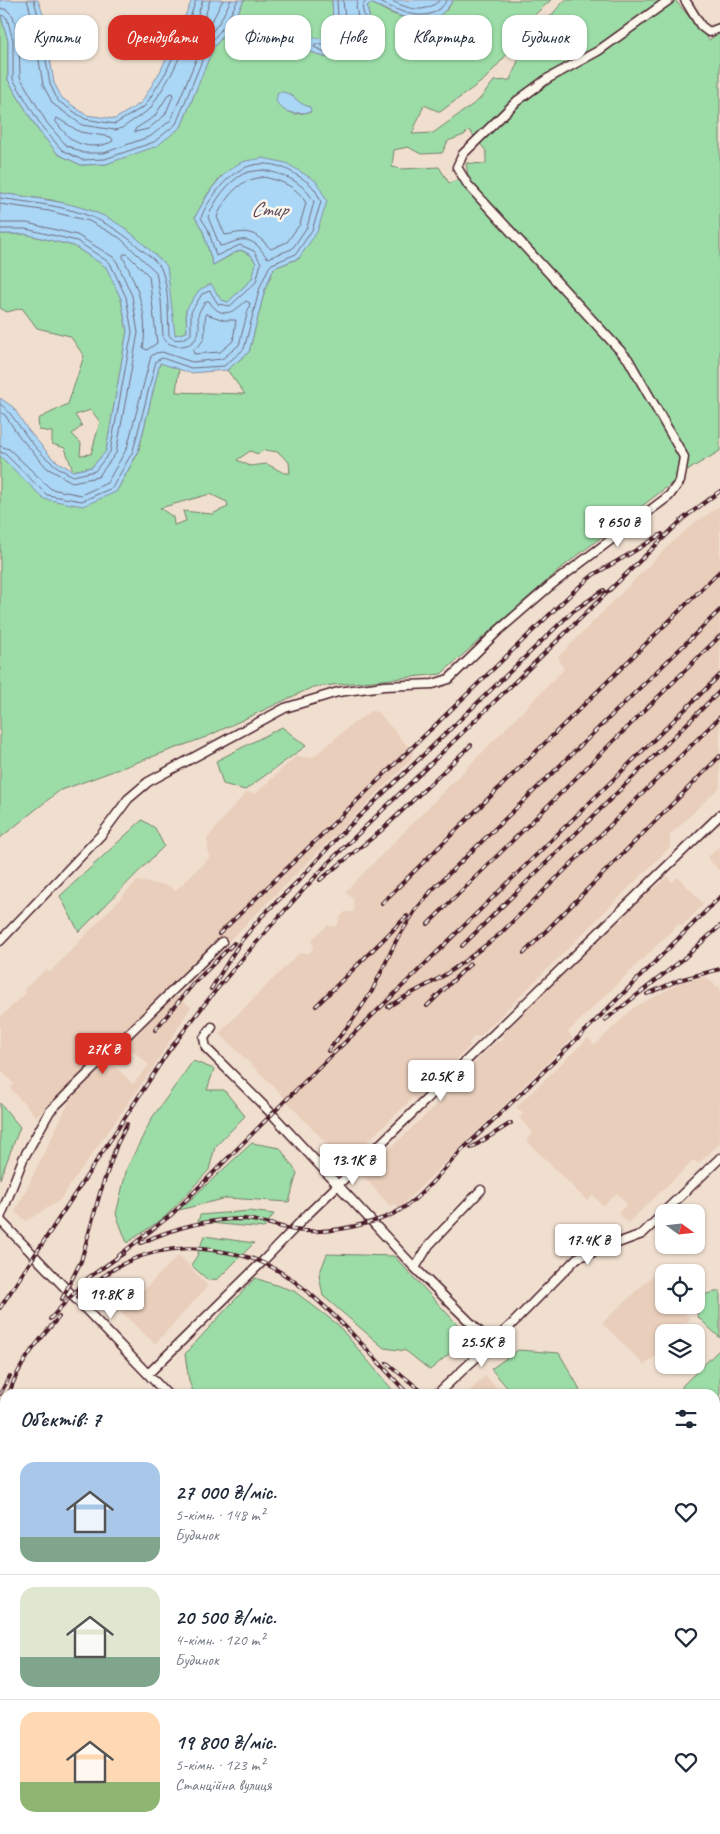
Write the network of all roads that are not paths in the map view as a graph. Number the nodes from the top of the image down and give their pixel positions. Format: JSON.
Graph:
{"nodes":[{"id":1,"x":668,"y":0,"type":"edge"},
{"id":2,"x":685,"y":0,"type":"edge"},
{"id":3,"x":720,"y":28,"type":"edge"},
{"id":4,"x":720,"y":815,"type":"edge"},
{"id":5,"x":0,"y":942,"type":"edge"},
{"id":6,"x":222,"y":942,"type":"dead end"},
{"id":7,"x":212,"y":1027,"type":"dead end"},
{"id":8,"x":720,"y":1158,"type":"edge"},
{"id":9,"x":337,"y":1185,"type":"junction"},
{"id":10,"x":481,"y":1190,"type":"dead end"},
{"id":11,"x":673,"y":1204,"type":"edge"},
{"id":12,"x":0,"y":1219,"type":"edge"},
{"id":13,"x":655,"y":1222,"type":"edge"},
{"id":14,"x":415,"y":1268,"type":"junction"},
{"id":15,"x":491,"y":1343,"type":"junction"},
{"id":16,"x":148,"y":1374,"type":"junction"},
{"id":17,"x":162,"y":1389,"type":"edge"},
{"id":18,"x":442,"y":1389,"type":"edge"}],
"edges":[{"from":1,"to":5,"type":"street"},
{"from":2,"to":3,"type":"street"},
{"from":4,"to":9,"type":"street"},
{"from":6,"to":12,"type":"street"},
{"from":7,"to":9,"type":"street"},
{"from":8,"to":11,"type":"street"},
{"from":9,"to":14,"type":"street"},
{"from":9,"to":16,"type":"street"},
{"from":10,"to":14,"type":"street"},
{"from":12,"to":16,"type":"street"},
{"from":13,"to":15,"type":"street"},
{"from":14,"to":15,"type":"street"},
{"from":15,"to":18,"type":"street"},
{"from":16,"to":17,"type":"street"}]}
